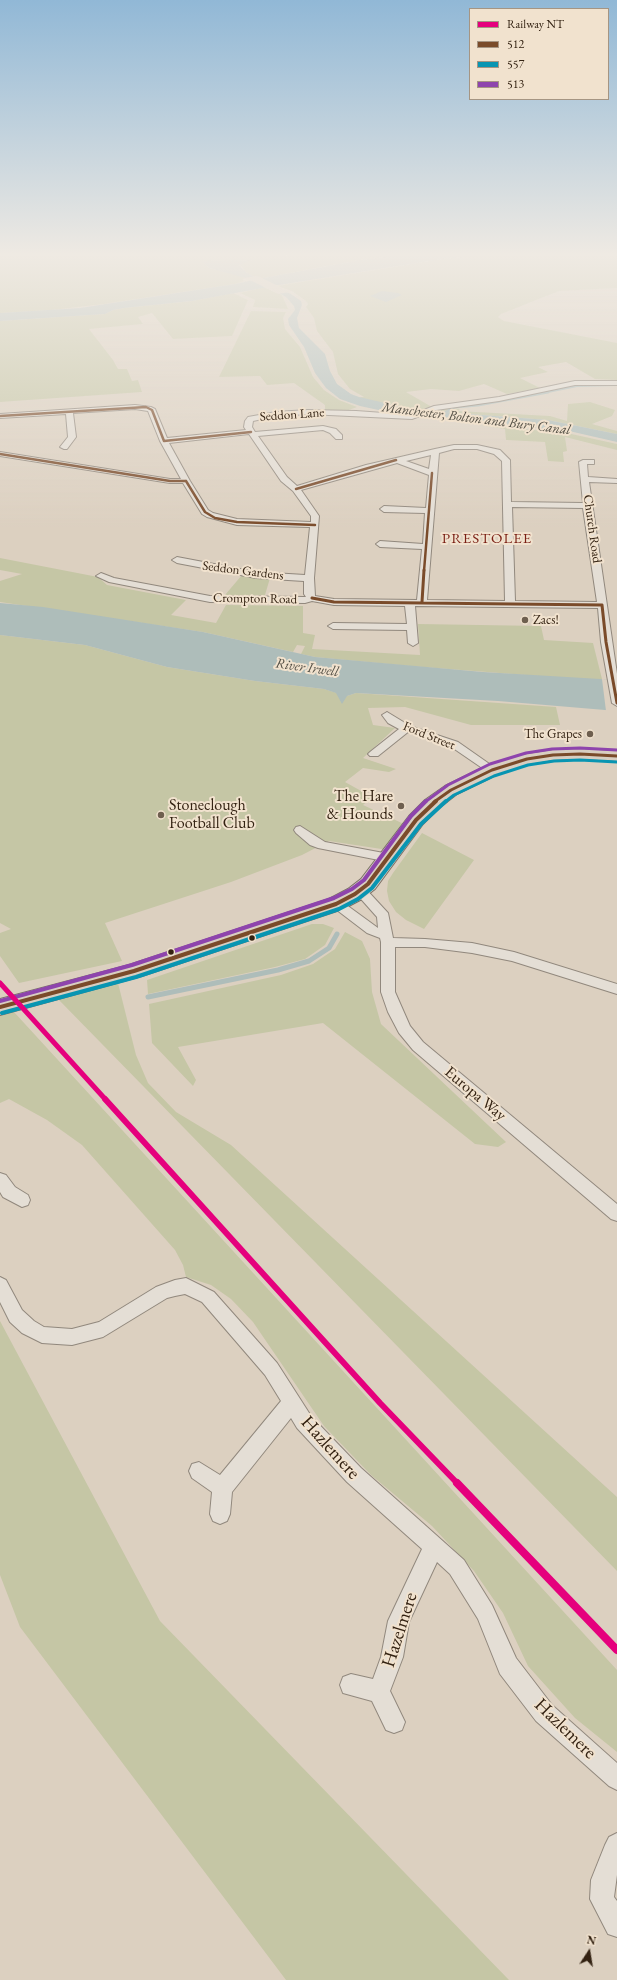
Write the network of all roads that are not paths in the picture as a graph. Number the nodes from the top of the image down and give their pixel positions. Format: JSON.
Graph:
{"nodes":[{"id":1,"x":617,"y":383,"type":"edge"},
{"id":2,"x":69,"y":411,"type":"junction"},
{"id":3,"x":0,"y":416,"type":"edge"},
{"id":4,"x":252,"y":433,"type":"junction"},
{"id":5,"x":339,"y":437,"type":"dead end"},
{"id":6,"x":164,"y":441,"type":"junction"},
{"id":7,"x":64,"y":445,"type":"dead end"},
{"id":8,"x":435,"y":451,"type":"junction"},
{"id":9,"x":0,"y":454,"type":"edge"},
{"id":10,"x":396,"y":460,"type":"junction"},
{"id":11,"x":591,"y":462,"type":"dead end"},
{"id":12,"x":432,"y":473,"type":"junction"},
{"id":13,"x":586,"y":479,"type":"junction"},
{"id":14,"x":186,"y":481,"type":"junction"},
{"id":15,"x":617,"y":481,"type":"edge"},
{"id":16,"x":296,"y":489,"type":"junction"},
{"id":17,"x":507,"y":504,"type":"junction"},
{"id":18,"x":587,"y":506,"type":"junction"},
{"id":19,"x":384,"y":509,"type":"dead end"},
{"id":20,"x":430,"y":511,"type":"junction"},
{"id":21,"x":315,"y":525,"type":"junction"},
{"id":22,"x":380,"y":544,"type":"dead end"},
{"id":23,"x":426,"y":547,"type":"junction"},
{"id":24,"x":176,"y":560,"type":"dead end"},
{"id":25,"x":102,"y":576,"type":"dead end"},
{"id":26,"x":309,"y":578,"type":"junction"},
{"id":27,"x":312,"y":598,"type":"junction"},
{"id":28,"x":410,"y":602,"type":"junction"},
{"id":29,"x":422,"y":602,"type":"junction"},
{"id":30,"x":510,"y":603,"type":"junction"},
{"id":31,"x":602,"y":605,"type":"junction"},
{"id":32,"x":333,"y":626,"type":"dead end"},
{"id":33,"x":412,"y":627,"type":"junction"},
{"id":34,"x":605,"y":634,"type":"junction"},
{"id":35,"x":617,"y":635,"type":"edge"},
{"id":36,"x":413,"y":643,"type":"dead end"},
{"id":37,"x":617,"y":703,"type":"edge"},
{"id":38,"x":387,"y":715,"type":"dead end"},
{"id":39,"x":406,"y":728,"type":"junction"},
{"id":40,"x":374,"y":754,"type":"dead end"},
{"id":41,"x":617,"y":756,"type":"edge"},
{"id":42,"x":492,"y":770,"type":"junction"},
{"id":43,"x":300,"y":830,"type":"dead end"},
{"id":44,"x":389,"y":858,"type":"junction"},
{"id":45,"x":359,"y":890,"type":"junction"},
{"id":46,"x":336,"y":904,"type":"junction"},
{"id":47,"x":387,"y":939,"type":"junction"},
{"id":48,"x":617,"y":989,"type":"edge"},
{"id":49,"x":0,"y":1007,"type":"edge"},
{"id":50,"x":617,"y":1214,"type":"edge"},
{"id":51,"x":0,"y":1285,"type":"edge"},
{"id":52,"x":292,"y":1402,"type":"junction"},
{"id":53,"x":199,"y":1471,"type":"dead end"},
{"id":54,"x":222,"y":1488,"type":"junction"},
{"id":55,"x":220,"y":1514,"type":"dead end"},
{"id":56,"x":433,"y":1547,"type":"junction"},
{"id":57,"x":351,"y":1685,"type":"dead end"},
{"id":58,"x":379,"y":1692,"type":"junction"},
{"id":59,"x":394,"y":1722,"type":"dead end"},
{"id":60,"x":617,"y":1778,"type":"edge"},
{"id":61,"x":617,"y":1845,"type":"edge"},
{"id":62,"x":617,"y":1925,"type":"edge"}],
"edges":[{"from":1,"to":4,"type":"street","name":"Seddon Lane"},
{"from":2,"to":3,"type":"street"},
{"from":2,"to":6,"type":"street"},
{"from":2,"to":7,"type":"street"},
{"from":4,"to":5,"type":"street"},
{"from":4,"to":6,"type":"street"},
{"from":4,"to":16,"type":"street","name":"Seddon Lane"},
{"from":6,"to":14,"type":"street"},
{"from":8,"to":10,"type":"street"},
{"from":8,"to":12,"type":"street"},
{"from":8,"to":17,"type":"street"},
{"from":9,"to":14,"type":"street"},
{"from":10,"to":12,"type":"street"},
{"from":10,"to":16,"type":"street"},
{"from":11,"to":13,"type":"street","name":"Church Road"},
{"from":12,"to":20,"type":"street"},
{"from":13,"to":15,"type":"street"},
{"from":13,"to":18,"type":"street","name":"Church Road"},
{"from":14,"to":21,"type":"street"},
{"from":16,"to":21,"type":"street","name":"Seddon Lane"},
{"from":17,"to":18,"type":"street"},
{"from":17,"to":30,"type":"street"},
{"from":18,"to":31,"type":"street","name":"Church Road"},
{"from":19,"to":20,"type":"street"},
{"from":20,"to":23,"type":"street"},
{"from":21,"to":26,"type":"street","name":"Seddon Lane"},
{"from":22,"to":23,"type":"street"},
{"from":23,"to":29,"type":"street"},
{"from":24,"to":26,"type":"street","name":"Seddon Gardens"},
{"from":25,"to":27,"type":"street","name":"Crompton Road"},
{"from":26,"to":27,"type":"street","name":"Seddon Lane"},
{"from":27,"to":28,"type":"street","name":"Crompton Road"},
{"from":28,"to":29,"type":"street","name":"Crompton Road"},
{"from":28,"to":33,"type":"street"},
{"from":29,"to":30,"type":"street","name":"Crompton Road"},
{"from":30,"to":31,"type":"street","name":"Crompton Road"},
{"from":31,"to":34,"type":"street","name":"Church Road"},
{"from":32,"to":33,"type":"street"},
{"from":33,"to":36,"type":"street"},
{"from":34,"to":35,"type":"street"},
{"from":34,"to":37,"type":"street","name":"Church Road"},
{"from":38,"to":39,"type":"street","name":"Ford Street"},
{"from":39,"to":40,"type":"street"},
{"from":39,"to":42,"type":"street","name":"Ford Street"},
{"from":41,"to":42,"type":"main road"},
{"from":42,"to":44,"type":"main road"},
{"from":43,"to":44,"type":"street"},
{"from":44,"to":45,"type":"main road"},
{"from":45,"to":46,"type":"main road"},
{"from":45,"to":47,"type":"street","name":"Europa Way"},
{"from":46,"to":47,"type":"street"},
{"from":46,"to":49,"type":"main road"},
{"from":47,"to":48,"type":"street"},
{"from":47,"to":50,"type":"street","name":"Europa Way"},
{"from":51,"to":52,"type":"street","name":"Hazlemere"},
{"from":52,"to":54,"type":"street"},
{"from":52,"to":56,"type":"street","name":"Hazlemere"},
{"from":53,"to":54,"type":"street"},
{"from":54,"to":55,"type":"street"},
{"from":56,"to":58,"type":"street","name":"Hazelmere"},
{"from":56,"to":60,"type":"street","name":"Hazlemere"},
{"from":57,"to":58,"type":"street"},
{"from":58,"to":59,"type":"street"},
{"from":61,"to":62,"type":"street"}]}
